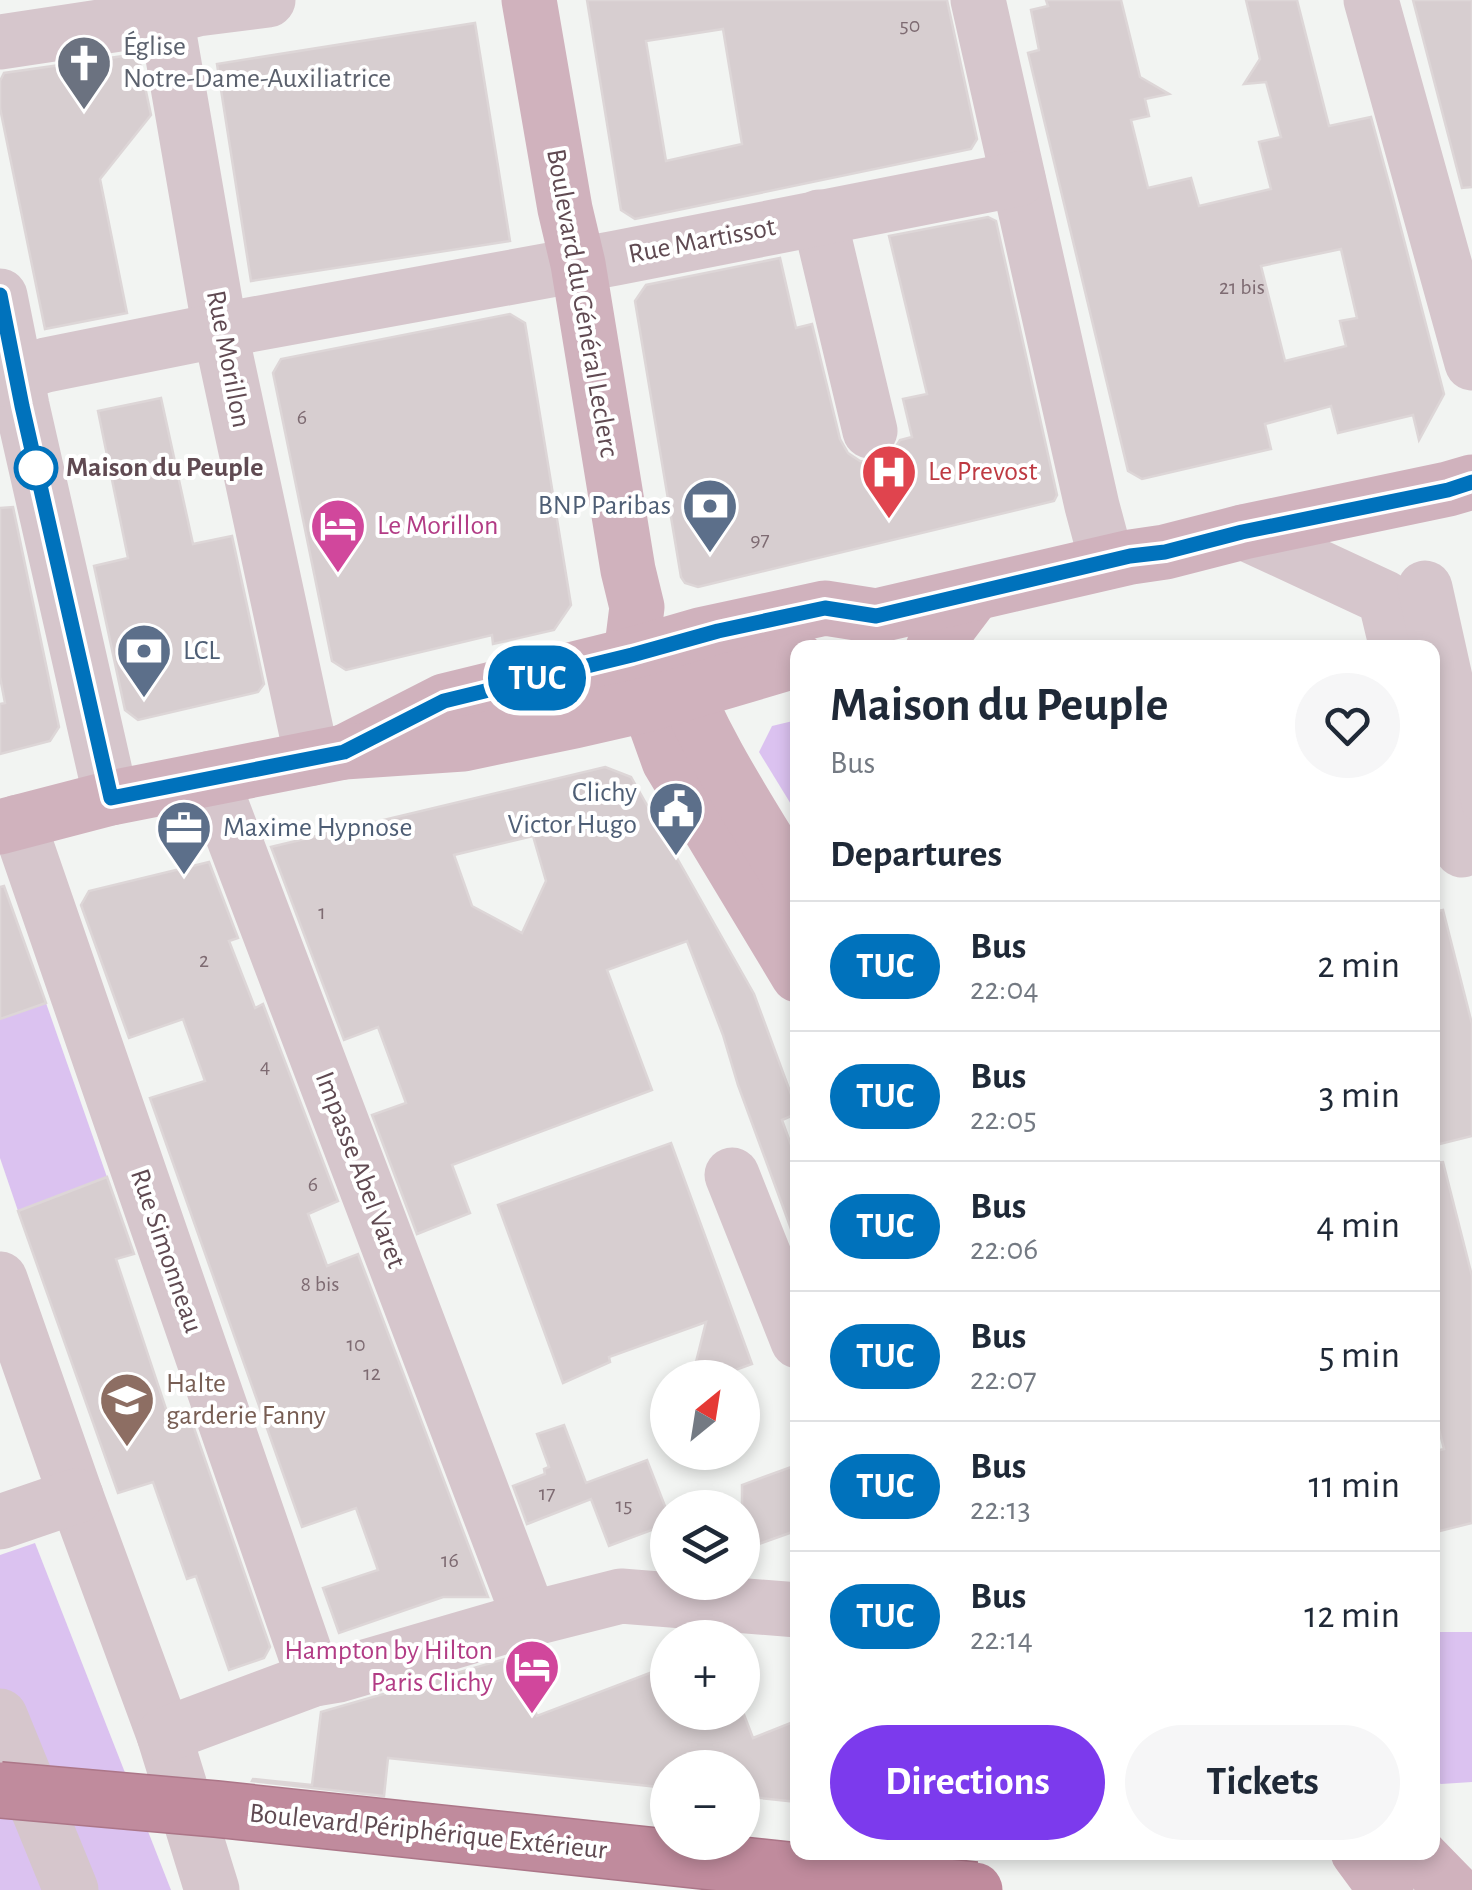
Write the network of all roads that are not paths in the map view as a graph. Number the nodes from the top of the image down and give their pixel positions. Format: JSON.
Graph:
{"nodes":[{"id":1,"x":268,"y":0,"type":"edge"},
{"id":2,"x":529,"y":0,"type":"edge"},
{"id":3,"x":978,"y":0,"type":"edge"},
{"id":4,"x":1371,"y":0,"type":"edge"},
{"id":5,"x":166,"y":18,"type":"junction"},
{"id":6,"x":0,"y":42,"type":"edge"},
{"id":7,"x":1018,"y":179,"type":"junction"},
{"id":8,"x":819,"y":217,"type":"junction"},
{"id":9,"x":578,"y":264,"type":"junction"},
{"id":10,"x":0,"y":296,"type":"edge"},
{"id":11,"x":220,"y":330,"type":"junction"},
{"id":12,"x":1472,"y":363,"type":"edge"},
{"id":13,"x":8,"y":377,"type":"edge"},
{"id":14,"x":870,"y":431,"type":"dead end"},
{"id":15,"x":1472,"y":482,"type":"edge"},
{"id":16,"x":1242,"y":532,"type":"junction"},
{"id":17,"x":1107,"y":562,"type":"junction"},
{"id":18,"x":1425,"y":588,"type":"dead end"},
{"id":19,"x":973,"y":595,"type":"junction"},
{"id":20,"x":857,"y":632,"type":"edge"},
{"id":21,"x":939,"y":640,"type":"edge"},
{"id":22,"x":1395,"y":640,"type":"edge"},
{"id":23,"x":1437,"y":640,"type":"edge"},
{"id":24,"x":1440,"y":656,"type":"edge"},
{"id":25,"x":790,"y":660,"type":"edge"},
{"id":26,"x":654,"y":661,"type":"junction"},
{"id":27,"x":328,"y":755,"type":"junction"},
{"id":28,"x":211,"y":778,"type":"junction"},
{"id":29,"x":1471,"y":795,"type":"edge"},
{"id":30,"x":111,"y":798,"type":"junction"},
{"id":31,"x":9,"y":824,"type":"edge"},
{"id":32,"x":1440,"y":833,"type":"edge"},
{"id":33,"x":1462,"y":850,"type":"dead end"},
{"id":34,"x":790,"y":877,"type":"edge"},
{"id":35,"x":790,"y":961,"type":"edge"},
{"id":36,"x":732,"y":1175,"type":"dead end"},
{"id":37,"x":0,"y":1279,"type":"edge"},
{"id":38,"x":790,"y":1321,"type":"edge"},
{"id":39,"x":76,"y":1496,"type":"junction"},
{"id":40,"x":0,"y":1522,"type":"edge"},
{"id":41,"x":790,"y":1609,"type":"edge"},
{"id":42,"x":530,"y":1619,"type":"junction"},
{"id":43,"x":314,"y":1679,"type":"junction"},
{"id":44,"x":0,"y":1716,"type":"edge"},
{"id":45,"x":164,"y":1734,"type":"junction"},
{"id":46,"x":0,"y":1790,"type":"edge"},
{"id":47,"x":1364,"y":1860,"type":"edge"},
{"id":48,"x":1424,"y":1860,"type":"edge"},
{"id":49,"x":71,"y":1890,"type":"edge"},
{"id":50,"x":212,"y":1890,"type":"edge"},
{"id":51,"x":975,"y":1890,"type":"edge"},
{"id":52,"x":1386,"y":1890,"type":"edge"},
{"id":53,"x":1453,"y":1890,"type":"edge"}],
"edges":[{"from":1,"to":5,"type":"street"},
{"from":2,"to":9,"type":"main road","name":"Boulevard du Général Leclerc"},
{"from":3,"to":7,"type":"street"},
{"from":4,"to":12,"type":"street"},
{"from":5,"to":6,"type":"street"},
{"from":5,"to":11,"type":"street","name":"Rue Morillon"},
{"from":7,"to":8,"type":"street","name":"Rue Martissot"},
{"from":7,"to":17,"type":"street"},
{"from":8,"to":9,"type":"street","name":"Rue Martissot"},
{"from":8,"to":14,"type":"street"},
{"from":9,"to":11,"type":"street","name":"Rue Martissot"},
{"from":9,"to":26,"type":"main road","name":"Boulevard du Général Leclerc"},
{"from":10,"to":13,"type":"street"},
{"from":11,"to":13,"type":"street","name":"Rue Martissot"},
{"from":11,"to":27,"type":"street","name":"Rue Morillon"},
{"from":13,"to":30,"type":"street"},
{"from":15,"to":16,"type":"main road"},
{"from":16,"to":17,"type":"main road"},
{"from":16,"to":22,"type":"street"},
{"from":17,"to":19,"type":"main road"},
{"from":18,"to":23,"type":"street"},
{"from":19,"to":20,"type":"main road"},
{"from":19,"to":21,"type":"main road"},
{"from":20,"to":26,"type":"main road"},
{"from":24,"to":29,"type":"street"},
{"from":25,"to":26,"type":"main road"},
{"from":26,"to":27,"type":"main road"},
{"from":26,"to":34,"type":"main road","name":"Boulevard du Général Leclerc"},
{"from":26,"to":35,"type":"main road","name":"Boulevard du Général Leclerc"},
{"from":27,"to":28,"type":"main road"},
{"from":28,"to":30,"type":"main road"},
{"from":28,"to":42,"type":"street","name":"Impasse Abel Varet"},
{"from":30,"to":31,"type":"main road"},
{"from":31,"to":43,"type":"street","name":"Rue Simonneau"},
{"from":32,"to":33,"type":"street"},
{"from":36,"to":38,"type":"street"},
{"from":37,"to":39,"type":"street"},
{"from":39,"to":40,"type":"street"},
{"from":39,"to":45,"type":"street"},
{"from":41,"to":42,"type":"street"},
{"from":42,"to":43,"type":"street"},
{"from":43,"to":45,"type":"street"},
{"from":44,"to":49,"type":"street"},
{"from":45,"to":50,"type":"street"},
{"from":46,"to":51,"type":"highway","name":"Boulevard Périphérique Extérieur","bridge":true},
{"from":47,"to":52,"type":"main road"},
{"from":48,"to":53,"type":"main road"}]}
